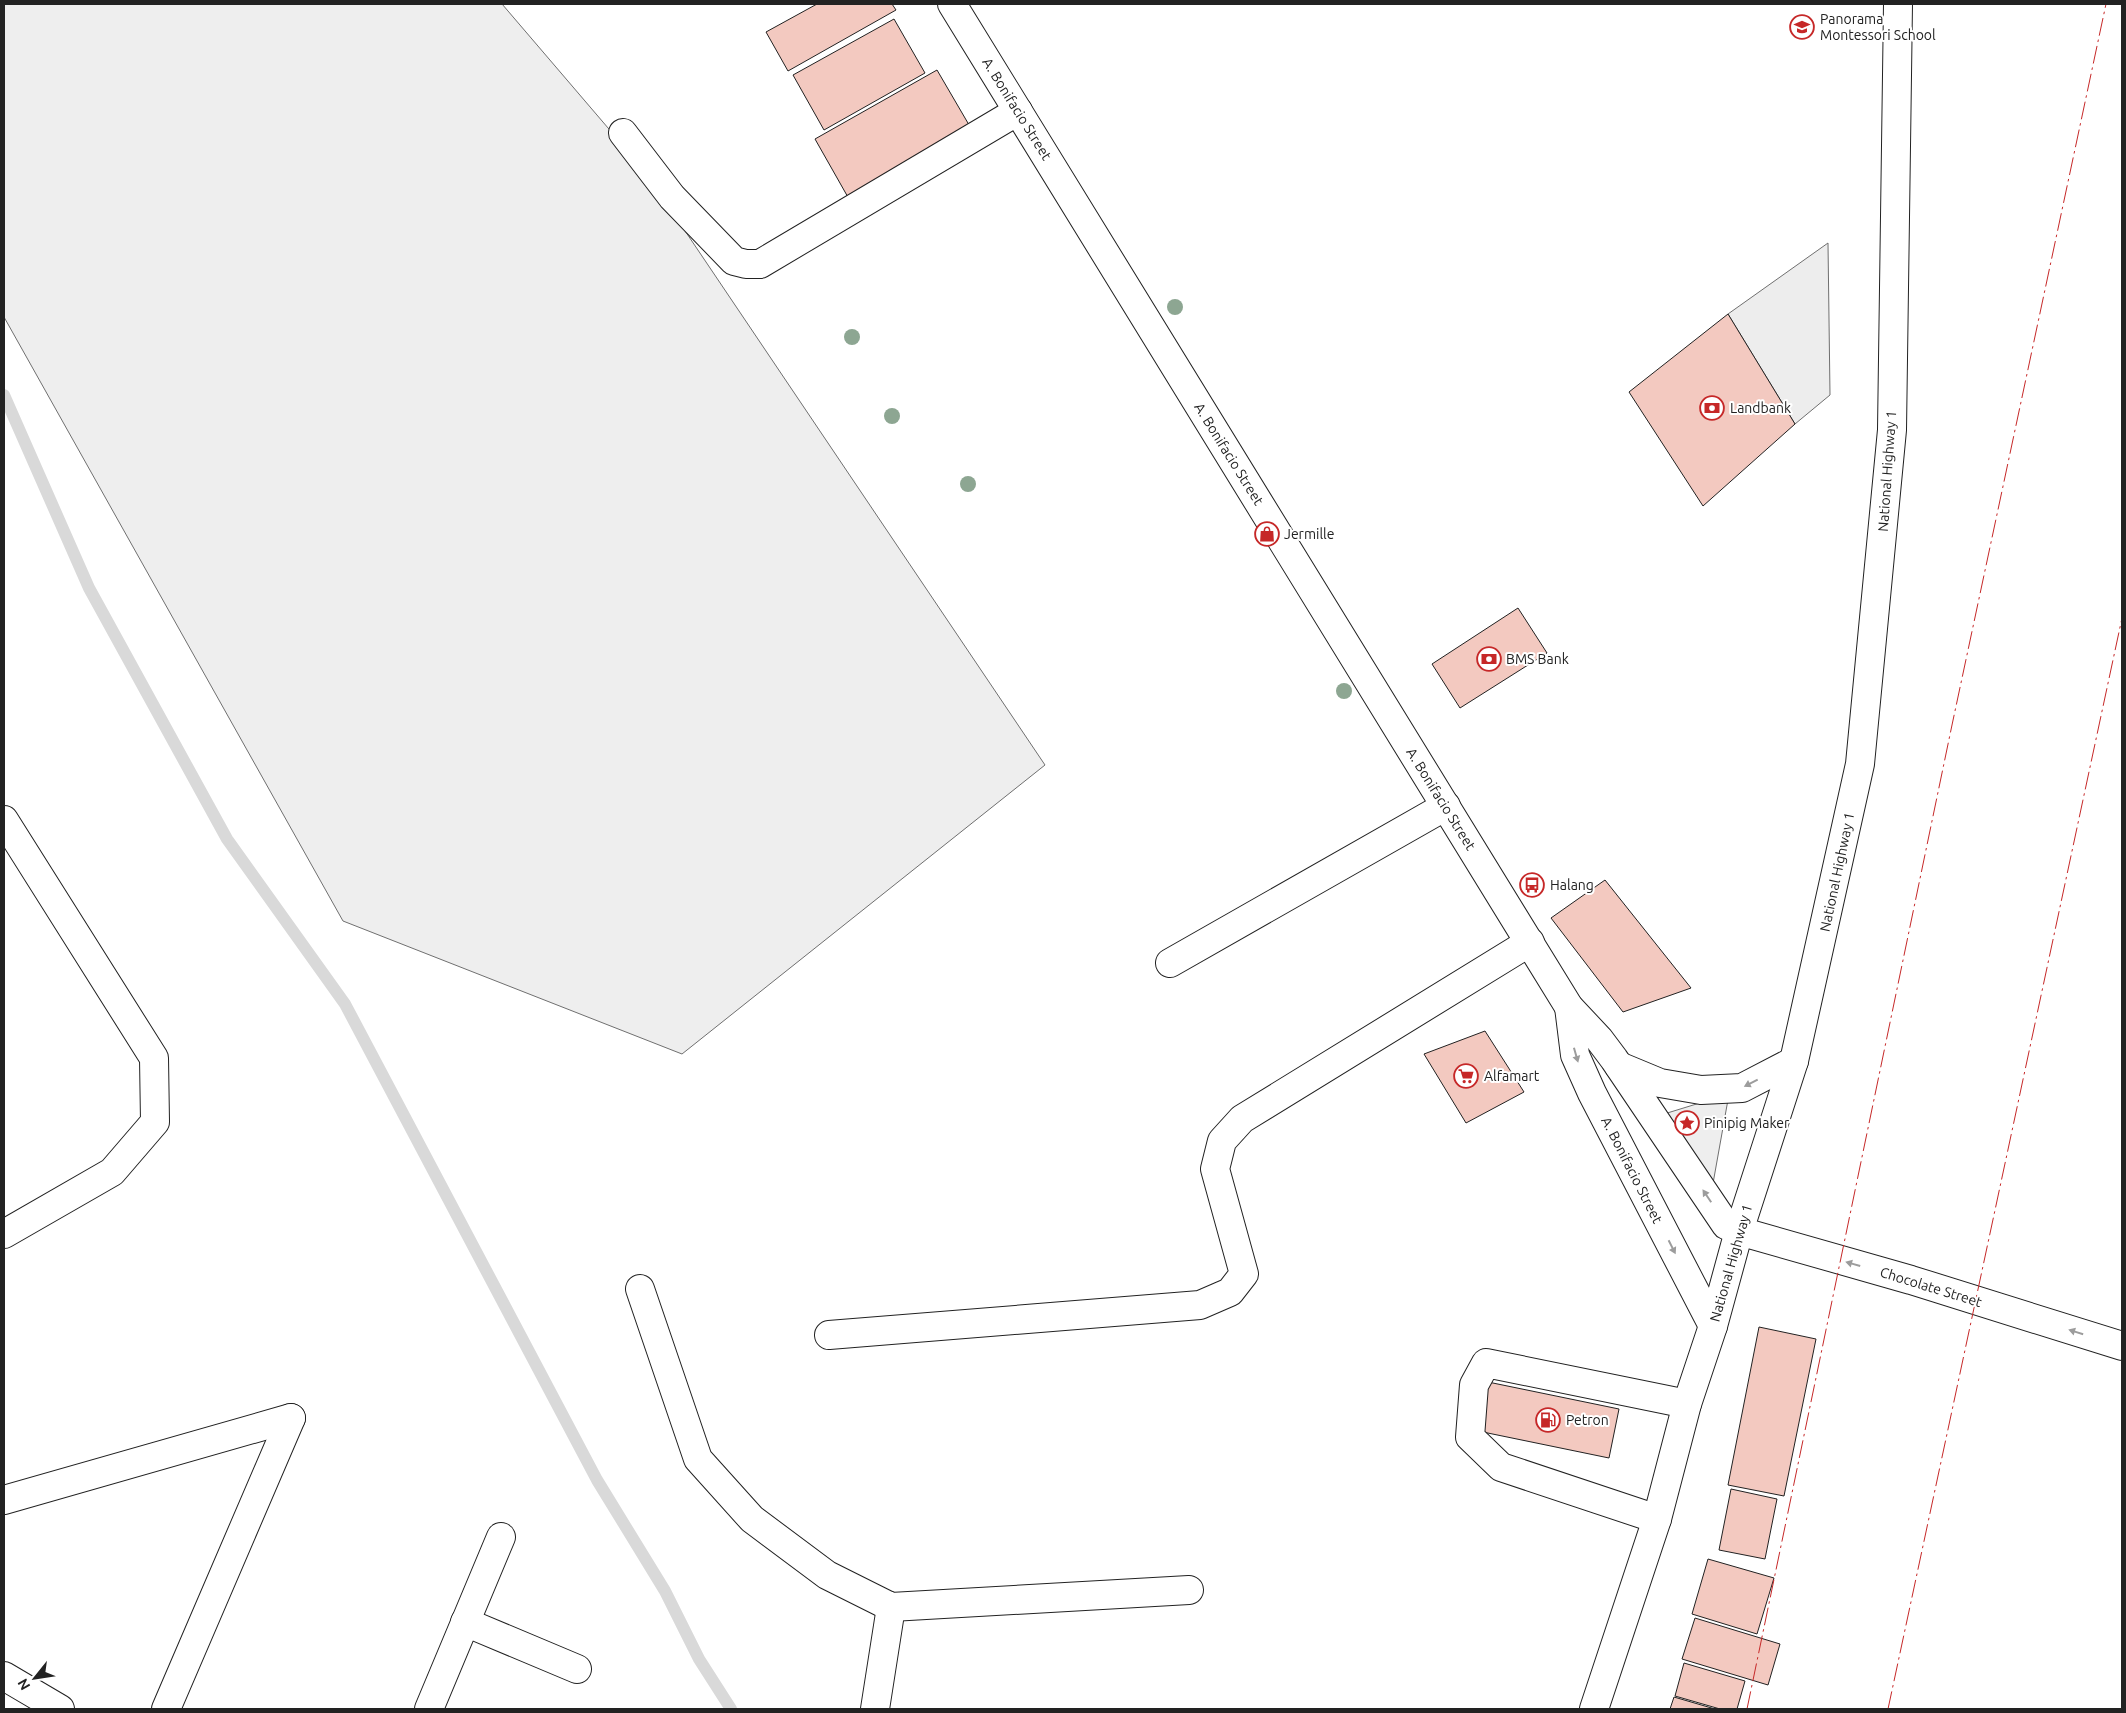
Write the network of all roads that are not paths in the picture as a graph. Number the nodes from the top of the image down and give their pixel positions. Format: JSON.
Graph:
{"nodes":[{"id":1,"x":952,"y":4,"type":"edge"},
{"id":2,"x":1898,"y":4,"type":"edge"},
{"id":3,"x":1018,"y":111,"type":"junction"},
{"id":4,"x":623,"y":133,"type":"dead end"},
{"id":5,"x":1446,"y":806,"type":"junction"},
{"id":6,"x":4,"y":820,"type":"edge"},
{"id":7,"x":1530,"y":942,"type":"junction"},
{"id":8,"x":1170,"y":963,"type":"dead end"},
{"id":9,"x":1569,"y":1007,"type":"junction"},
{"id":10,"x":1794,"y":1062,"type":"junction"},
{"id":11,"x":1618,"y":1066,"type":"junction"},
{"id":12,"x":1738,"y":1232,"type":"junction"},
{"id":13,"x":4,"y":1234,"type":"edge"},
{"id":14,"x":640,"y":1289,"type":"dead end"},
{"id":15,"x":1713,"y":1326,"type":"junction"},
{"id":16,"x":829,"y":1335,"type":"dead end"},
{"id":17,"x":2122,"y":1346,"type":"edge"},
{"id":18,"x":1688,"y":1404,"type":"junction"},
{"id":19,"x":4,"y":1500,"type":"edge"},
{"id":20,"x":1657,"y":1519,"type":"junction"},
{"id":21,"x":502,"y":1537,"type":"dead end"},
{"id":22,"x":1189,"y":1590,"type":"dead end"},
{"id":23,"x":891,"y":1607,"type":"junction"},
{"id":24,"x":466,"y":1622,"type":"junction"},
{"id":25,"x":578,"y":1669,"type":"dead end"},
{"id":26,"x":4,"y":1676,"type":"edge"},
{"id":27,"x":60,"y":1709,"type":"edge"},
{"id":28,"x":166,"y":1709,"type":"edge"},
{"id":29,"x":429,"y":1709,"type":"edge"},
{"id":30,"x":874,"y":1709,"type":"edge"},
{"id":31,"x":1594,"y":1709,"type":"edge"}],
"edges":[{"from":1,"to":3,"type":"main road","name":"A. Bonifacio Street"},
{"from":2,"to":10,"type":"main road","name":"National Highway 1"},
{"from":3,"to":4,"type":"main road"},
{"from":3,"to":5,"type":"main road","name":"A. Bonifacio Street"},
{"from":5,"to":7,"type":"main road","name":"A. Bonifacio Street"},
{"from":5,"to":8,"type":"main road"},
{"from":6,"to":13,"type":"main road"},
{"from":7,"to":9,"type":"main road","name":"A. Bonifacio Street"},
{"from":7,"to":16,"type":"main road"},
{"from":9,"to":11,"type":"main road","name":"A. Bonifacio Street"},
{"from":9,"to":15,"type":"main road","name":"A. Bonifacio Street","one_way":true},
{"from":10,"to":11,"type":"main road","one_way":true},
{"from":10,"to":12,"type":"main road","name":"National Highway 1"},
{"from":12,"to":11,"type":"main road","name":"A. Bonifacio Street","one_way":true},
{"from":12,"to":15,"type":"main road","name":"National Highway 1"},
{"from":17,"to":12,"type":"main road","name":"Chocolate Street","one_way":true},
{"from":14,"to":23,"type":"main road"},
{"from":15,"to":18,"type":"main road","name":"National Highway 1"},
{"from":18,"to":20,"type":"main road","name":"National Highway 1"},
{"from":18,"to":20,"type":"main road"},
{"from":19,"to":28,"type":"main road"},
{"from":20,"to":31,"type":"main road","name":"National Highway 1"},
{"from":21,"to":24,"type":"main road"},
{"from":22,"to":23,"type":"main road"},
{"from":23,"to":30,"type":"main road"},
{"from":24,"to":25,"type":"main road"},
{"from":24,"to":29,"type":"main road"},
{"from":26,"to":27,"type":"main road"}]}
